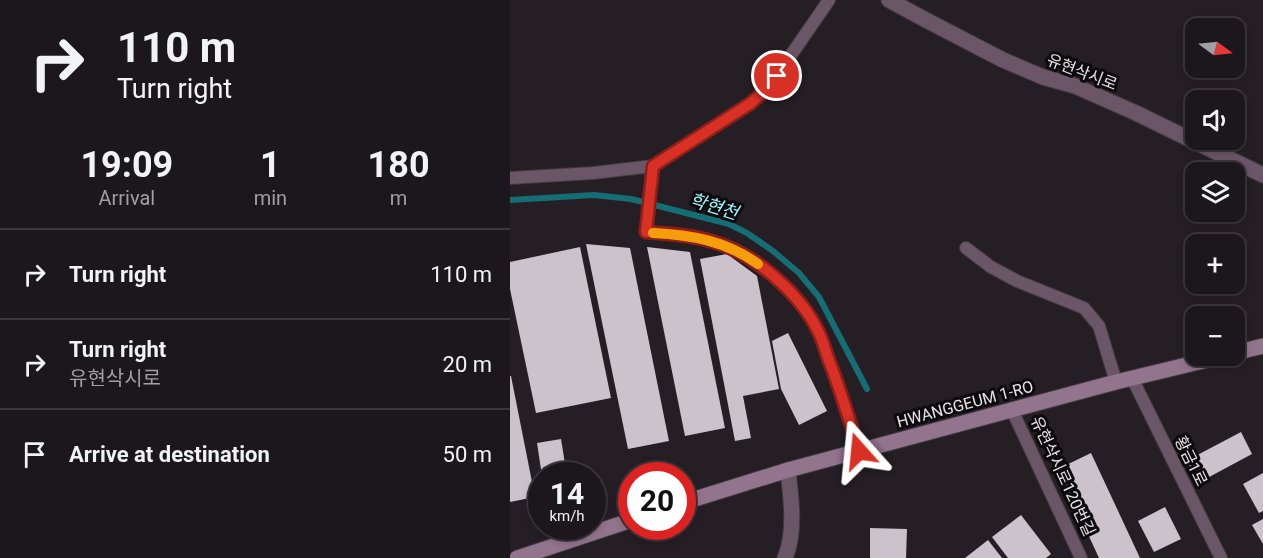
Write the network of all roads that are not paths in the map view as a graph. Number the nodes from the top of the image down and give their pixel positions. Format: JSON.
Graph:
{"nodes":[{"id":1,"x":829,"y":0,"type":"edge"},
{"id":2,"x":889,"y":0,"type":"edge"},
{"id":3,"x":653,"y":166,"type":"junction"},
{"id":4,"x":1263,"y":175,"type":"edge"},
{"id":5,"x":510,"y":178,"type":"edge"},
{"id":6,"x":966,"y":248,"type":"dead end"},
{"id":7,"x":1263,"y":346,"type":"edge"},
{"id":8,"x":1245,"y":350,"type":"edge"},
{"id":9,"x":1185,"y":365,"type":"edge"},
{"id":10,"x":1132,"y":378,"type":"junction"},
{"id":11,"x":1116,"y":382,"type":"junction"},
{"id":12,"x":1012,"y":410,"type":"junction"},
{"id":13,"x":859,"y":451,"type":"junction"},
{"id":14,"x":788,"y":470,"type":"junction"},
{"id":15,"x":696,"y":499,"type":"edge"},
{"id":16,"x":618,"y":525,"type":"edge"},
{"id":17,"x":517,"y":558,"type":"edge"},
{"id":18,"x":785,"y":558,"type":"edge"},
{"id":19,"x":1081,"y":558,"type":"edge"},
{"id":20,"x":1221,"y":558,"type":"edge"}],
"edges":[{"from":1,"to":3,"type":"lane"},
{"from":2,"to":4,"type":"street","name":"유현삭시로"},
{"from":3,"to":5,"type":"lane"},
{"from":3,"to":13,"type":"lane"},
{"from":6,"to":11,"type":"lane"},
{"from":7,"to":8,"type":"street"},
{"from":9,"to":10,"type":"street","name":"HWANGGEUM 1-RO"},
{"from":10,"to":11,"type":"street","name":"HWANGGEUM 1-RO"},
{"from":10,"to":20,"type":"lane","name":"황금1로"},
{"from":11,"to":12,"type":"street","name":"HWANGGEUM 1-RO"},
{"from":12,"to":13,"type":"street","name":"HWANGGEUM 1-RO"},
{"from":12,"to":19,"type":"lane","name":"유현삭시로120번길"},
{"from":13,"to":14,"type":"street","name":"HWANGGEUM 1-RO"},
{"from":14,"to":15,"type":"street","name":"HWANGGEUM 1-RO"},
{"from":14,"to":18,"type":"street"},
{"from":16,"to":17,"type":"street"}]}
